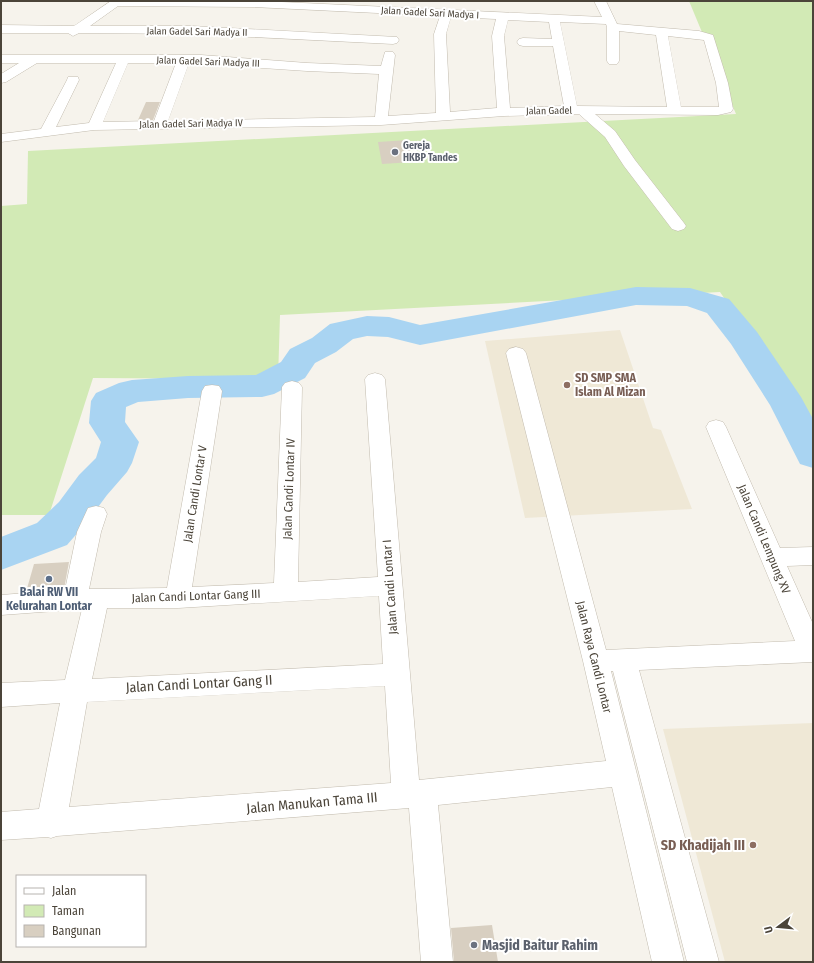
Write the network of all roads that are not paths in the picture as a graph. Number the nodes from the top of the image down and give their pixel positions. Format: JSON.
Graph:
{"nodes":[{"id":1,"x":600,"y":1,"type":"edge"},
{"id":2,"x":117,"y":2,"type":"edge"},
{"id":3,"x":221,"y":2,"type":"edge"},
{"id":4,"x":446,"y":14,"type":"junction"},
{"id":5,"x":503,"y":16,"type":"junction"},
{"id":6,"x":554,"y":19,"type":"junction"},
{"id":7,"x":396,"y":20,"type":"edge"},
{"id":8,"x":611,"y":24,"type":"junction"},
{"id":9,"x":1,"y":29,"type":"edge"},
{"id":10,"x":75,"y":30,"type":"junction"},
{"id":11,"x":661,"y":31,"type":"junction"},
{"id":12,"x":523,"y":42,"type":"dead end"},
{"id":13,"x":559,"y":43,"type":"junction"},
{"id":14,"x":1,"y":59,"type":"edge"},
{"id":15,"x":184,"y":59,"type":"junction"},
{"id":16,"x":30,"y":60,"type":"junction"},
{"id":17,"x":123,"y":60,"type":"junction"},
{"id":18,"x":614,"y":61,"type":"dead end"},
{"id":19,"x":386,"y":70,"type":"junction"},
{"id":20,"x":1,"y":79,"type":"edge"},
{"id":21,"x":73,"y":80,"type":"dead end"},
{"id":22,"x":577,"y":110,"type":"junction"},
{"id":23,"x":675,"y":111,"type":"junction"},
{"id":24,"x":718,"y":111,"type":"joint"},
{"id":25,"x":504,"y":112,"type":"junction"},
{"id":26,"x":443,"y":117,"type":"junction"},
{"id":27,"x":381,"y":121,"type":"junction"},
{"id":28,"x":160,"y":124,"type":"junction"},
{"id":29,"x":94,"y":126,"type":"junction"},
{"id":30,"x":47,"y":130,"type":"junction"},
{"id":31,"x":1,"y":138,"type":"edge"},
{"id":32,"x":678,"y":226,"type":"dead end"},
{"id":33,"x":516,"y":354,"type":"dead end"},
{"id":34,"x":375,"y":379,"type":"dead end"},
{"id":35,"x":292,"y":386,"type":"dead end"},
{"id":36,"x":212,"y":391,"type":"dead end"},
{"id":37,"x":716,"y":426,"type":"dead end"},
{"id":38,"x":96,"y":514,"type":"dead end"},
{"id":39,"x":813,"y":556,"type":"edge"},
{"id":40,"x":772,"y":558,"type":"junction"},
{"id":41,"x":390,"y":586,"type":"junction"},
{"id":42,"x":286,"y":592,"type":"junction"},
{"id":43,"x":178,"y":598,"type":"junction"},
{"id":44,"x":86,"y":599,"type":"junction"},
{"id":45,"x":1,"y":605,"type":"edge"},
{"id":46,"x":813,"y":651,"type":"edge"},
{"id":47,"x":609,"y":660,"type":"junction"},
{"id":48,"x":397,"y":674,"type":"junction"},
{"id":49,"x":76,"y":691,"type":"junction"},
{"id":50,"x":1,"y":695,"type":"edge"},
{"id":51,"x":622,"y":773,"type":"junction"},
{"id":52,"x":414,"y":794,"type":"junction"},
{"id":53,"x":51,"y":824,"type":"junction"},
{"id":54,"x":1,"y":826,"type":"edge"},
{"id":55,"x":668,"y":826,"type":"junction"},
{"id":56,"x":635,"y":827,"type":"junction"},
{"id":57,"x":437,"y":962,"type":"edge"},
{"id":58,"x":668,"y":962,"type":"edge"},
{"id":59,"x":702,"y":962,"type":"edge"}],
"edges":[{"from":1,"to":8,"type":"street"},
{"from":2,"to":3,"type":"street","name":"Jalan Gadel Sari Madya I"},
{"from":2,"to":10,"type":"street"},
{"from":3,"to":7,"type":"street","name":"Jalan Gadel Sari Madya I"},
{"from":4,"to":5,"type":"street","name":"Jalan Gadel Sari Madya I"},
{"from":4,"to":7,"type":"street","name":"Jalan Gadel Sari Madya I"},
{"from":4,"to":26,"type":"street"},
{"from":5,"to":6,"type":"street","name":"Jalan Gadel Sari Madya I"},
{"from":5,"to":25,"type":"street"},
{"from":6,"to":8,"type":"street","name":"Jalan Gadel Sari Madya I"},
{"from":6,"to":13,"type":"street"},
{"from":7,"to":10,"type":"street","name":"Jalan Gadel Sari Madya II"},
{"from":7,"to":19,"type":"street"},
{"from":8,"to":11,"type":"street","name":"Jalan Gadel Sari Madya I"},
{"from":8,"to":18,"type":"street"},
{"from":9,"to":10,"type":"street","name":"Jalan Gadel Sari Madya II"},
{"from":10,"to":16,"type":"street"},
{"from":11,"to":23,"type":"street"},
{"from":11,"to":24,"type":"street","name":"Jalan Gadel Sari Madya I"},
{"from":12,"to":13,"type":"street"},
{"from":13,"to":22,"type":"street"},
{"from":14,"to":16,"type":"street","name":"Jalan Gadel Sari Madya III"},
{"from":15,"to":17,"type":"street","name":"Jalan Gadel Sari Madya III"},
{"from":15,"to":19,"type":"street","name":"Jalan Gadel Sari Madya III"},
{"from":15,"to":28,"type":"street"},
{"from":16,"to":17,"type":"street","name":"Jalan Gadel Sari Madya III"},
{"from":16,"to":20,"type":"street"},
{"from":17,"to":29,"type":"street"},
{"from":19,"to":27,"type":"street"},
{"from":21,"to":30,"type":"street"},
{"from":22,"to":23,"type":"street","name":"Jalan Gadel"},
{"from":22,"to":25,"type":"street","name":"Jalan Gadel"},
{"from":22,"to":32,"type":"street"},
{"from":23,"to":24,"type":"street","name":"Jalan Gadel"},
{"from":25,"to":26,"type":"street","name":"Jalan Gadel"},
{"from":26,"to":27,"type":"street","name":"Jalan Gadel"},
{"from":27,"to":28,"type":"street","name":"Jalan Gadel Sari Madya IV"},
{"from":28,"to":29,"type":"street","name":"Jalan Gadel Sari Madya IV"},
{"from":29,"to":30,"type":"street","name":"Jalan Gadel Sari Madya IV"},
{"from":30,"to":31,"type":"street","name":"Jalan Gadel Sari Madya IV"},
{"from":33,"to":47,"type":"street","name":"Jalan Raya Candi Lontar"},
{"from":34,"to":41,"type":"street","name":"Jalan Candi Lontar I"},
{"from":35,"to":42,"type":"street","name":"Jalan Candi Lontar IV"},
{"from":36,"to":43,"type":"street","name":"Jalan Candi Lontar V"},
{"from":37,"to":40,"type":"street","name":"Jalan Candi Lempung XV"},
{"from":38,"to":44,"type":"street"},
{"from":39,"to":40,"type":"street"},
{"from":40,"to":46,"type":"street","name":"Jalan Candi Lempung XV"},
{"from":41,"to":42,"type":"street","name":"Jalan Candi Lontar Gang III"},
{"from":41,"to":48,"type":"street","name":"Jalan Candi Lontar I"},
{"from":42,"to":43,"type":"street","name":"Jalan Candi Lontar Gang III"},
{"from":43,"to":44,"type":"street","name":"Jalan Candi Lontar Gang III"},
{"from":44,"to":45,"type":"street","name":"Jalan Candi Lontar Gang III"},
{"from":44,"to":49,"type":"street"},
{"from":46,"to":47,"type":"street"},
{"from":47,"to":51,"type":"street","name":"Jalan Raya Candi Lontar"},
{"from":47,"to":55,"type":"street","name":"Jalan Raya Candi Lontar"},
{"from":48,"to":49,"type":"street","name":"Jalan Candi Lontar Gang II"},
{"from":48,"to":52,"type":"street","name":"Jalan Candi Lontar I"},
{"from":49,"to":50,"type":"street","name":"Jalan Candi Lontar Gang II"},
{"from":49,"to":53,"type":"street"},
{"from":51,"to":52,"type":"street","name":"Jalan Manukan Tama III"},
{"from":51,"to":56,"type":"street","name":"Jalan Raya Candi Lontar"},
{"from":52,"to":53,"type":"street","name":"Jalan Manukan Tama III"},
{"from":52,"to":57,"type":"street","name":"Jalan Candi Lontar I"},
{"from":53,"to":54,"type":"street","name":"Jalan Manukan Tama III"},
{"from":55,"to":56,"type":"street"},
{"from":55,"to":59,"type":"street","name":"Jalan Raya Candi Lontar"},
{"from":56,"to":58,"type":"street","name":"Jalan Raya Candi Lontar"}]}
